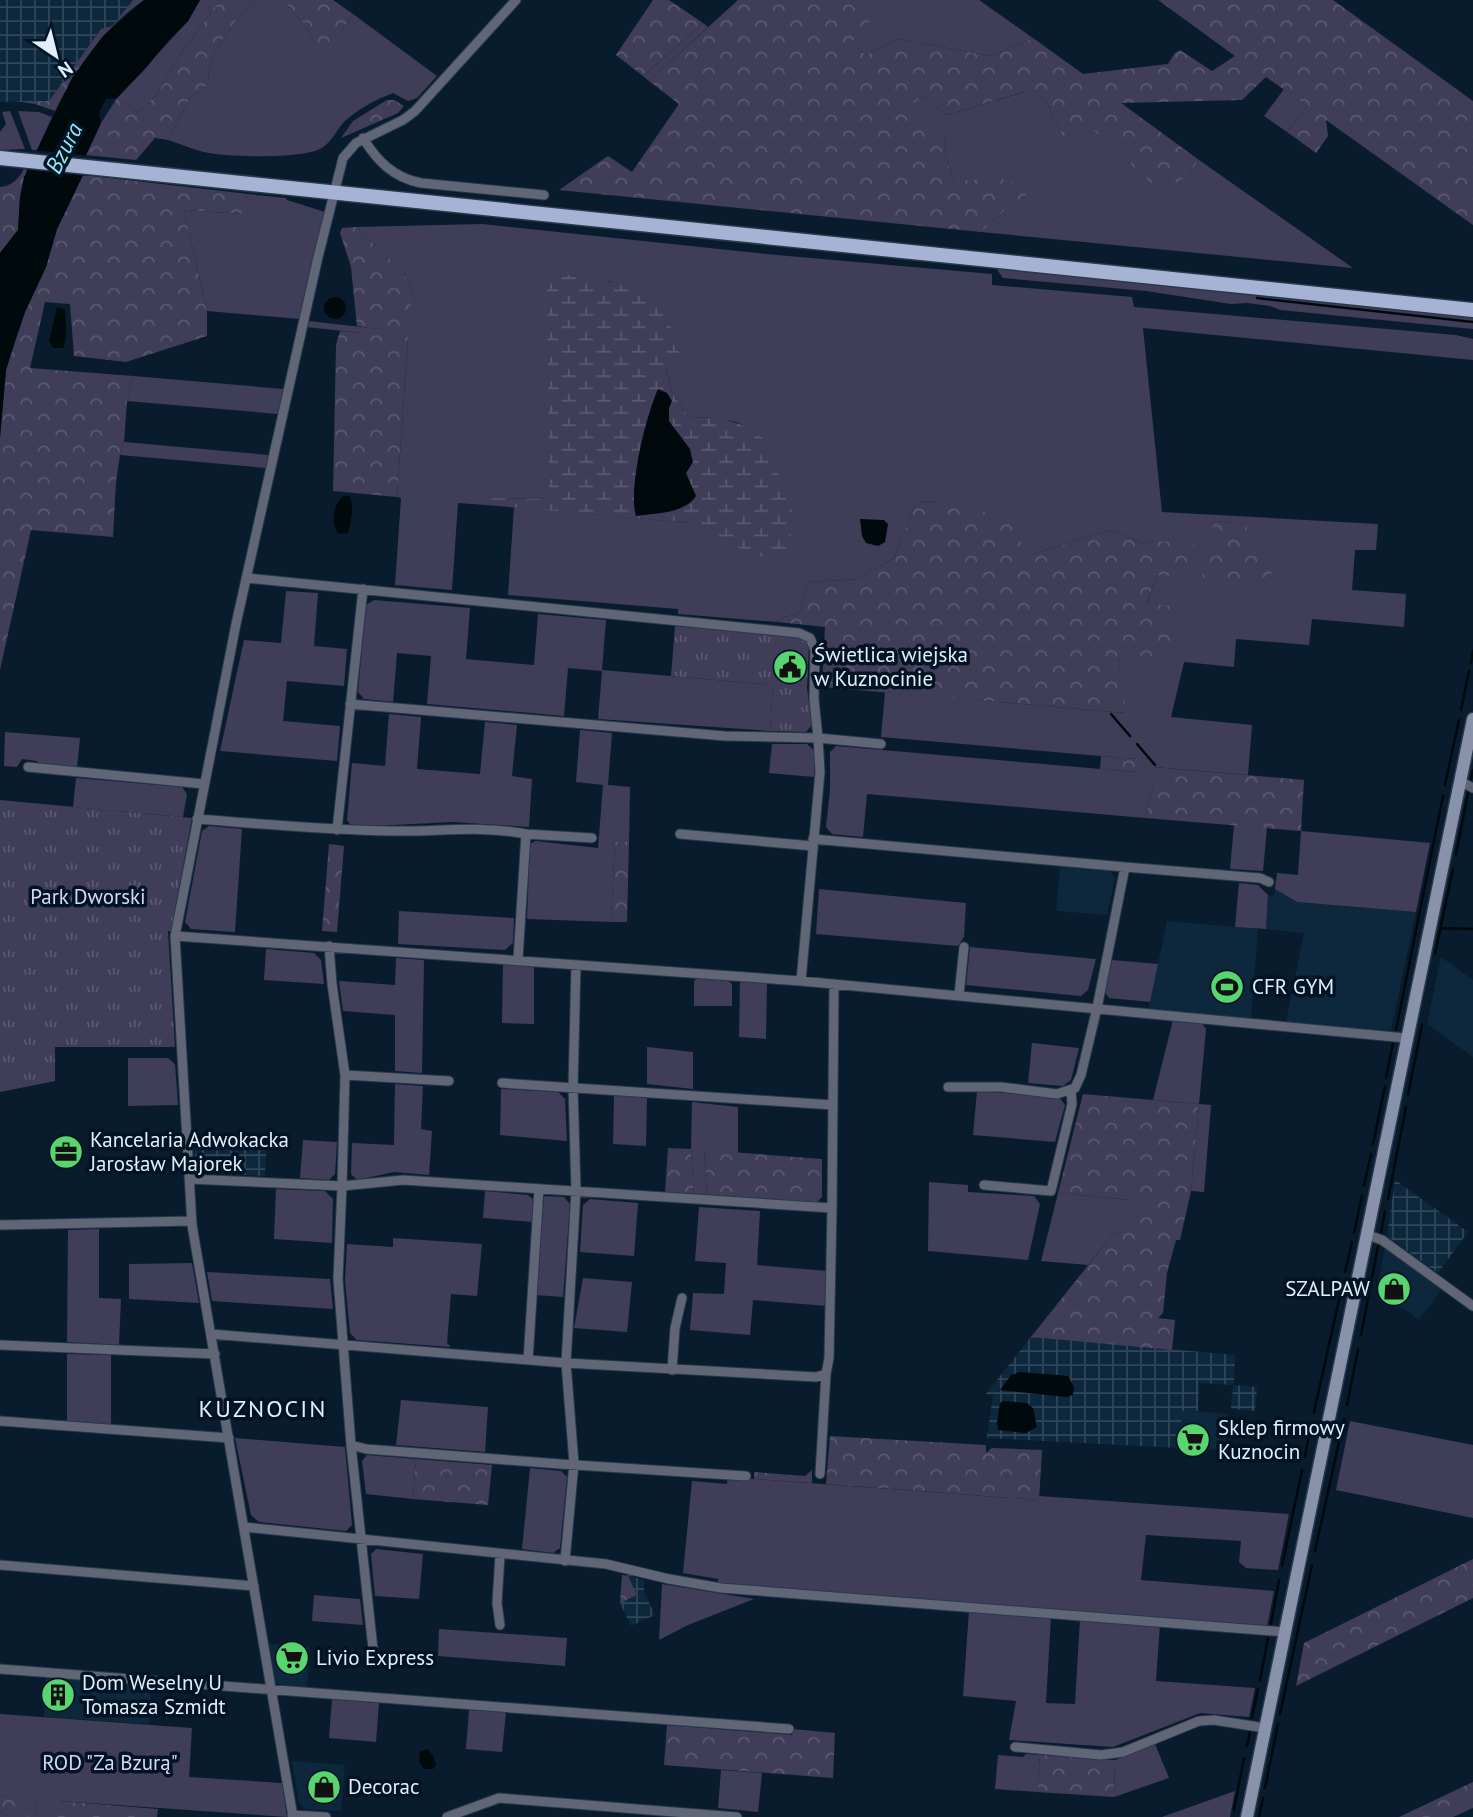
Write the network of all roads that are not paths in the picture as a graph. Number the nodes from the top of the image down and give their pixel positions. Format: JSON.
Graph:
{"nodes":[{"id":1,"x":516,"y":0,"type":"edge"},
{"id":2,"x":363,"y":138,"type":"junction"},
{"id":3,"x":6,"y":159,"type":"edge"},
{"id":4,"x":334,"y":193,"type":"junction"},
{"id":5,"x":544,"y":195,"type":"dead end"},
{"id":6,"x":1473,"y":300,"type":"edge"},
{"id":7,"x":1416,"y":304,"type":"junction"},
{"id":8,"x":1473,"y":310,"type":"edge"},
{"id":9,"x":247,"y":578,"type":"junction"},
{"id":10,"x":363,"y":589,"type":"junction"},
{"id":11,"x":350,"y":704,"type":"junction"},
{"id":12,"x":1473,"y":719,"type":"edge"},
{"id":13,"x":818,"y":738,"type":"junction"},
{"id":14,"x":881,"y":744,"type":"dead end"},
{"id":15,"x":28,"y":767,"type":"dead end"},
{"id":16,"x":1460,"y":781,"type":"junction"},
{"id":17,"x":204,"y":784,"type":"junction"},
{"id":18,"x":1473,"y":788,"type":"edge"},
{"id":19,"x":197,"y":819,"type":"junction"},
{"id":20,"x":337,"y":830,"type":"junction"},
{"id":21,"x":526,"y":834,"type":"junction"},
{"id":22,"x":680,"y":834,"type":"dead end"},
{"id":23,"x":592,"y":838,"type":"dead end"},
{"id":24,"x":813,"y":843,"type":"junction"},
{"id":25,"x":1125,"y":867,"type":"junction"},
{"id":26,"x":1269,"y":882,"type":"dead end"},
{"id":27,"x":174,"y":936,"type":"junction"},
{"id":28,"x":329,"y":946,"type":"junction"},
{"id":29,"x":964,"y":947,"type":"dead end"},
{"id":30,"x":518,"y":959,"type":"junction"},
{"id":31,"x":576,"y":965,"type":"junction"},
{"id":32,"x":801,"y":981,"type":"junction"},
{"id":33,"x":834,"y":984,"type":"junction"},
{"id":34,"x":959,"y":995,"type":"junction"},
{"id":35,"x":1097,"y":1008,"type":"junction"},
{"id":36,"x":1406,"y":1038,"type":"junction"},
{"id":37,"x":345,"y":1075,"type":"junction"},
{"id":38,"x":449,"y":1081,"type":"dead end"},
{"id":39,"x":502,"y":1083,"type":"dead end"},
{"id":40,"x":573,"y":1087,"type":"junction"},
{"id":41,"x":948,"y":1087,"type":"dead end"},
{"id":42,"x":1071,"y":1090,"type":"junction"},
{"id":43,"x":833,"y":1105,"type":"junction"},
{"id":44,"x":189,"y":1179,"type":"junction"},
{"id":45,"x":984,"y":1185,"type":"dead end"},
{"id":46,"x":342,"y":1186,"type":"junction"},
{"id":47,"x":538,"y":1189,"type":"junction"},
{"id":48,"x":576,"y":1190,"type":"junction"},
{"id":49,"x":832,"y":1208,"type":"junction"},
{"id":50,"x":192,"y":1221,"type":"junction"},
{"id":51,"x":0,"y":1225,"type":"edge"},
{"id":52,"x":1367,"y":1235,"type":"junction"},
{"id":53,"x":682,"y":1298,"type":"dead end"},
{"id":54,"x":1473,"y":1306,"type":"edge"},
{"id":55,"x":211,"y":1334,"type":"junction"},
{"id":56,"x":0,"y":1345,"type":"edge"},
{"id":57,"x":343,"y":1345,"type":"junction"},
{"id":58,"x":215,"y":1354,"type":"junction"},
{"id":59,"x":528,"y":1360,"type":"junction"},
{"id":60,"x":566,"y":1363,"type":"junction"},
{"id":61,"x":671,"y":1370,"type":"junction"},
{"id":62,"x":826,"y":1374,"type":"junction"},
{"id":63,"x":0,"y":1421,"type":"edge"},
{"id":64,"x":229,"y":1438,"type":"junction"},
{"id":65,"x":351,"y":1445,"type":"junction"},
{"id":66,"x":573,"y":1463,"type":"junction"},
{"id":67,"x":820,"y":1474,"type":"dead end"},
{"id":68,"x":746,"y":1476,"type":"dead end"},
{"id":69,"x":244,"y":1527,"type":"junction"},
{"id":70,"x":363,"y":1540,"type":"junction"},
{"id":71,"x":500,"y":1555,"type":"junction"},
{"id":72,"x":565,"y":1560,"type":"junction"},
{"id":73,"x":0,"y":1565,"type":"edge"},
{"id":74,"x":254,"y":1586,"type":"junction"},
{"id":75,"x":500,"y":1625,"type":"dead end"},
{"id":76,"x":1285,"y":1632,"type":"junction"},
{"id":77,"x":373,"y":1648,"type":"dead end"},
{"id":78,"x":0,"y":1669,"type":"edge"},
{"id":79,"x":272,"y":1690,"type":"junction"},
{"id":80,"x":1265,"y":1728,"type":"junction"},
{"id":81,"x":789,"y":1729,"type":"dead end"},
{"id":82,"x":1015,"y":1747,"type":"dead end"},
{"id":83,"x":292,"y":1816,"type":"edge"},
{"id":84,"x":326,"y":1817,"type":"edge"},
{"id":85,"x":447,"y":1817,"type":"edge"},
{"id":86,"x":737,"y":1817,"type":"edge"},
{"id":87,"x":1247,"y":1817,"type":"edge"}],
"edges":[{"from":1,"to":2,"type":"street"},
{"from":2,"to":4,"type":"street"},
{"from":2,"to":5,"type":"street"},
{"from":3,"to":4,"type":"main road"},
{"from":4,"to":7,"type":"main road"},
{"from":4,"to":9,"type":"street"},
{"from":6,"to":7,"type":"main road"},
{"from":7,"to":8,"type":"main road"},
{"from":9,"to":10,"type":"street"},
{"from":9,"to":17,"type":"street"},
{"from":10,"to":11,"type":"street"},
{"from":10,"to":13,"type":"street"},
{"from":11,"to":13,"type":"street"},
{"from":11,"to":20,"type":"street"},
{"from":12,"to":16,"type":"street"},
{"from":13,"to":14,"type":"street"},
{"from":13,"to":24,"type":"street"},
{"from":15,"to":17,"type":"street"},
{"from":16,"to":18,"type":"street"},
{"from":16,"to":36,"type":"street"},
{"from":17,"to":19,"type":"street"},
{"from":19,"to":20,"type":"street"},
{"from":19,"to":27,"type":"street"},
{"from":20,"to":21,"type":"street"},
{"from":21,"to":23,"type":"street"},
{"from":21,"to":30,"type":"street"},
{"from":22,"to":24,"type":"street"},
{"from":24,"to":25,"type":"street"},
{"from":24,"to":32,"type":"street"},
{"from":25,"to":26,"type":"street"},
{"from":25,"to":35,"type":"street"},
{"from":27,"to":28,"type":"street"},
{"from":27,"to":44,"type":"street"},
{"from":28,"to":30,"type":"street"},
{"from":28,"to":37,"type":"street"},
{"from":29,"to":34,"type":"street"},
{"from":30,"to":31,"type":"street"},
{"from":31,"to":32,"type":"street"},
{"from":31,"to":40,"type":"street"},
{"from":32,"to":33,"type":"street"},
{"from":33,"to":34,"type":"street"},
{"from":33,"to":43,"type":"street"},
{"from":34,"to":35,"type":"street"},
{"from":35,"to":36,"type":"street"},
{"from":35,"to":42,"type":"street"},
{"from":36,"to":52,"type":"street"},
{"from":37,"to":38,"type":"street"},
{"from":37,"to":46,"type":"street"},
{"from":39,"to":40,"type":"street"},
{"from":40,"to":43,"type":"street"},
{"from":40,"to":48,"type":"street"},
{"from":41,"to":42,"type":"street"},
{"from":42,"to":45,"type":"street"},
{"from":43,"to":49,"type":"street"},
{"from":44,"to":46,"type":"street"},
{"from":44,"to":50,"type":"street"},
{"from":46,"to":47,"type":"street"},
{"from":46,"to":57,"type":"street"},
{"from":47,"to":48,"type":"street"},
{"from":47,"to":59,"type":"street"},
{"from":48,"to":49,"type":"street"},
{"from":48,"to":60,"type":"street"},
{"from":49,"to":62,"type":"street"},
{"from":50,"to":51,"type":"street"},
{"from":50,"to":55,"type":"street"},
{"from":52,"to":54,"type":"street"},
{"from":52,"to":76,"type":"street"},
{"from":53,"to":61,"type":"street"},
{"from":55,"to":57,"type":"street"},
{"from":55,"to":58,"type":"street"},
{"from":56,"to":58,"type":"street"},
{"from":57,"to":59,"type":"street"},
{"from":57,"to":65,"type":"street"},
{"from":58,"to":64,"type":"street"},
{"from":59,"to":60,"type":"street"},
{"from":60,"to":61,"type":"street"},
{"from":60,"to":66,"type":"street"},
{"from":61,"to":62,"type":"street"},
{"from":62,"to":67,"type":"street"},
{"from":63,"to":64,"type":"street"},
{"from":64,"to":69,"type":"street"},
{"from":65,"to":66,"type":"street"},
{"from":65,"to":70,"type":"street"},
{"from":66,"to":68,"type":"street"},
{"from":66,"to":72,"type":"street"},
{"from":69,"to":70,"type":"street"},
{"from":69,"to":74,"type":"street"},
{"from":70,"to":71,"type":"street"},
{"from":70,"to":77,"type":"street"},
{"from":71,"to":72,"type":"street"},
{"from":71,"to":75,"type":"street"},
{"from":72,"to":76,"type":"street"},
{"from":73,"to":74,"type":"street"},
{"from":74,"to":79,"type":"street"},
{"from":76,"to":80,"type":"street"},
{"from":78,"to":79,"type":"street"},
{"from":79,"to":81,"type":"street"},
{"from":79,"to":83,"type":"street"},
{"from":80,"to":82,"type":"street"},
{"from":80,"to":87,"type":"street"},
{"from":83,"to":84,"type":"street"},
{"from":85,"to":86,"type":"street"}]}
